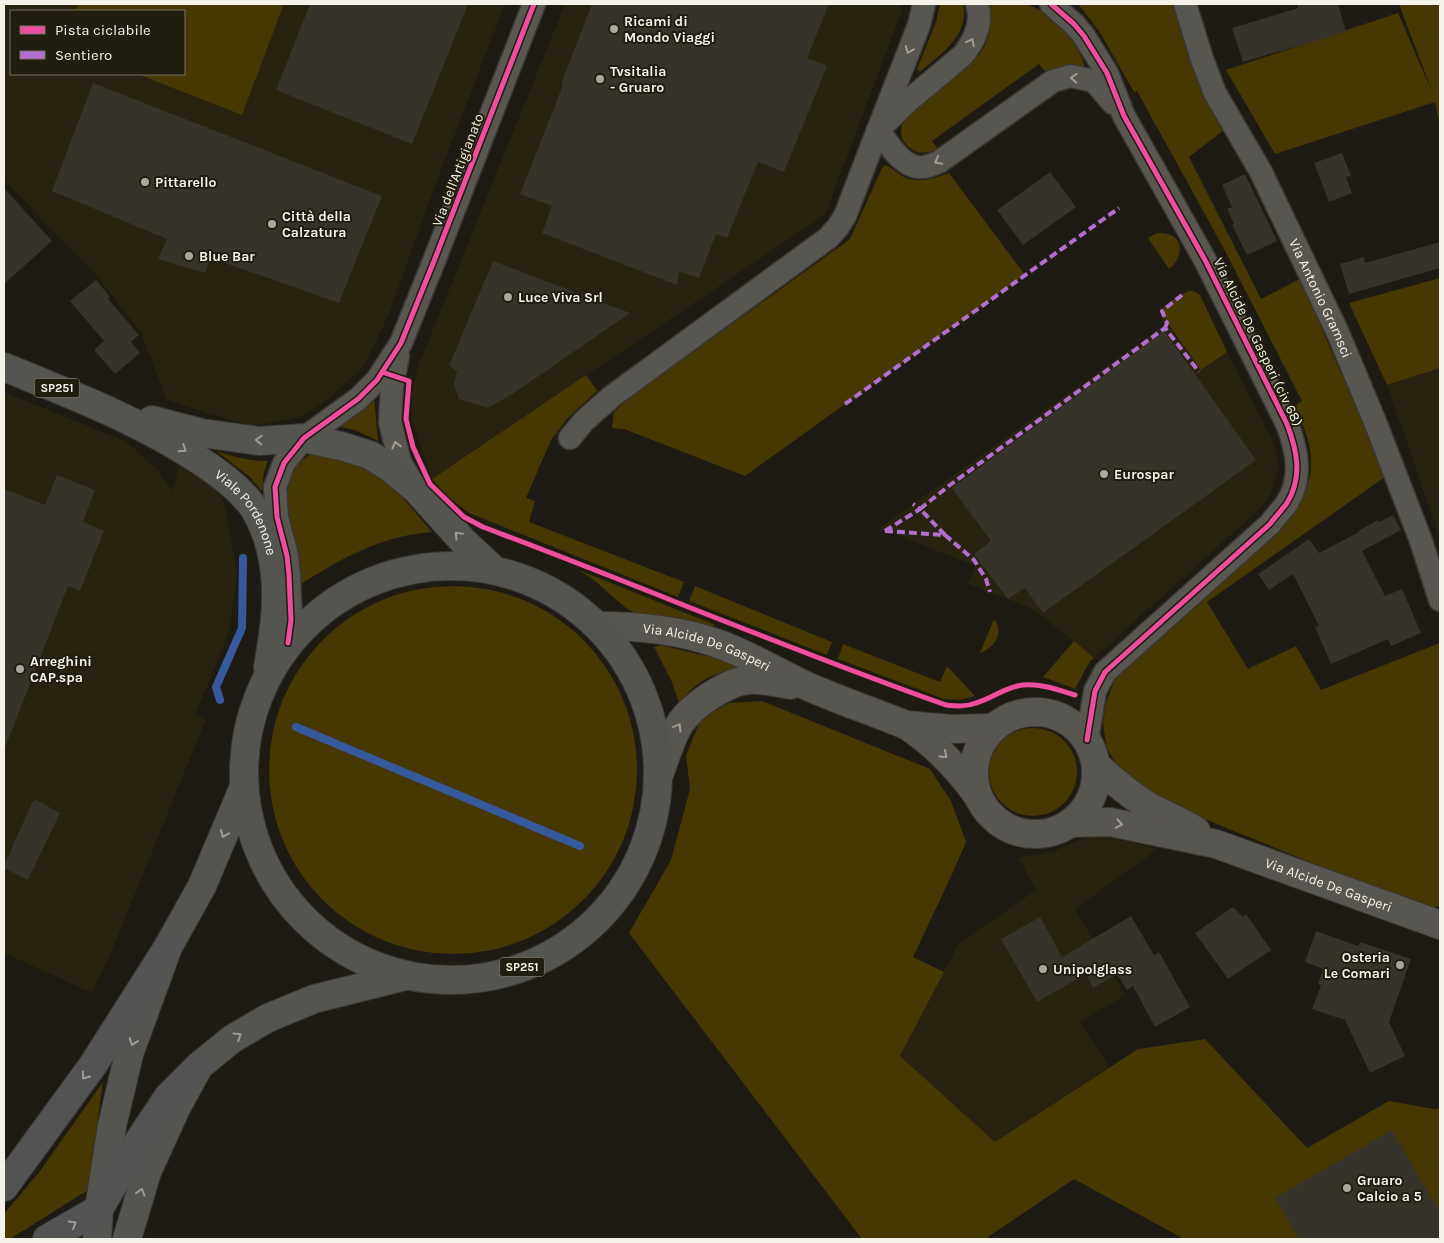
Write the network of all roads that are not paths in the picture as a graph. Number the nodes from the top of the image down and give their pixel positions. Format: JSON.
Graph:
{"nodes":[{"id":1,"x":534,"y":4,"type":"edge"},
{"id":2,"x":924,"y":4,"type":"edge"},
{"id":3,"x":977,"y":4,"type":"edge"},
{"id":4,"x":1051,"y":4,"type":"edge"},
{"id":5,"x":1185,"y":4,"type":"edge"},
{"id":6,"x":1124,"y":116,"type":"junction"},
{"id":7,"x":878,"y":130,"type":"junction"},
{"id":8,"x":401,"y":343,"type":"junction"},
{"id":9,"x":4,"y":367,"type":"edge"},
{"id":10,"x":110,"y":410,"type":"junction"},
{"id":11,"x":304,"y":438,"type":"junction"},
{"id":12,"x":570,"y":438,"type":"dead end"},
{"id":13,"x":416,"y":489,"type":"junction"},
{"id":14,"x":493,"y":569,"type":"junction"},
{"id":15,"x":1440,"y":600,"type":"edge"},
{"id":16,"x":599,"y":626,"type":"junction"},
{"id":17,"x":288,"y":644,"type":"junction"},
{"id":18,"x":266,"y":678,"type":"junction"},
{"id":19,"x":809,"y":687,"type":"junction"},
{"id":20,"x":906,"y":725,"type":"junction"},
{"id":21,"x":993,"y":728,"type":"junction"},
{"id":22,"x":1091,"y":753,"type":"junction"},
{"id":23,"x":660,"y":772,"type":"junction"},
{"id":24,"x":244,"y":789,"type":"junction"},
{"id":25,"x":978,"y":796,"type":"junction"},
{"id":26,"x":1070,"y":823,"type":"junction"},
{"id":27,"x":1216,"y":844,"type":"junction"},
{"id":28,"x":1440,"y":925,"type":"edge"},
{"id":29,"x":168,"y":947,"type":"junction"},
{"id":30,"x":406,"y":976,"type":"junction"},
{"id":31,"x":199,"y":1066,"type":"junction"},
{"id":32,"x":4,"y":1187,"type":"edge"},
{"id":33,"x":99,"y":1209,"type":"junction"},
{"id":34,"x":47,"y":1239,"type":"edge"},
{"id":35,"x":97,"y":1239,"type":"edge"},
{"id":36,"x":128,"y":1239,"type":"edge"}],
"edges":[{"from":1,"to":8,"type":"street","name":"Via dell'Artigianato"},
{"from":2,"to":7,"type":"street","one_way":true},
{"from":7,"to":3,"type":"street","one_way":true},
{"from":4,"to":6,"type":"street","name":"Via Alcide De Gasperi (civ 68)"},
{"from":5,"to":15,"type":"street","name":"Via Antonio Gramsci"},
{"from":6,"to":7,"type":"street","name":"Via Alcide De Gasperi (civ 68)","one_way":true},
{"from":6,"to":22,"type":"street","name":"Via Alcide De Gasperi (civ 68)"},
{"from":7,"to":12,"type":"street"},
{"from":8,"to":11,"type":"street"},
{"from":13,"to":8,"type":"street","one_way":true},
{"from":9,"to":10,"type":"main road","name":"Viale Pordenone","number":"SP251"},
{"from":11,"to":10,"type":"main road","name":"Viale Pordenone","number":"SP251","one_way":true},
{"from":10,"to":18,"type":"main road","name":"Viale Pordenone","number":"SP251","one_way":true},
{"from":11,"to":13,"type":"main road","name":"Viale Pordenone","number":"SP251"},
{"from":11,"to":17,"type":"street","name":"Viale Pordenone"},
{"from":14,"to":13,"type":"main road","name":"Viale Pordenone","number":"SP251","one_way":true},
{"from":14,"to":16,"type":"main road","number":"SP251"},
{"from":14,"to":17,"type":"main road","number":"SP251"},
{"from":16,"to":19,"type":"main road","name":"Via Alcide De Gasperi","number":"SP251"},
{"from":16,"to":23,"type":"main road","number":"SP251"},
{"from":17,"to":18,"type":"main road","number":"SP251"},
{"from":18,"to":24,"type":"main road","number":"SP251"},
{"from":19,"to":20,"type":"main road","name":"Via Alcide De Gasperi","number":"SP251"},
{"from":23,"to":19,"type":"main road","name":"Via Alcide De Gasperi","number":"SP251","one_way":true},
{"from":20,"to":21,"type":"main road","name":"Via Alcide De Gasperi"},
{"from":20,"to":25,"type":"main road","name":"Via Alcide De Gasperi","one_way":true},
{"from":21,"to":22,"type":"main road"},
{"from":21,"to":25,"type":"main road"},
{"from":22,"to":26,"type":"main road"},
{"from":22,"to":27,"type":"main road","name":"Via Alcide De Gasperi"},
{"from":23,"to":30,"type":"main road","number":"SP251"},
{"from":24,"to":29,"type":"main road","one_way":true},
{"from":24,"to":30,"type":"main road","number":"SP251"},
{"from":25,"to":26,"type":"main road"},
{"from":26,"to":27,"type":"main road","name":"Via Alcide De Gasperi","one_way":true},
{"from":27,"to":28,"type":"main road","name":"Via Alcide De Gasperi"},
{"from":29,"to":32,"type":"highway","one_way":true},
{"from":29,"to":33,"type":"main road","one_way":true},
{"from":31,"to":30,"type":"main road","one_way":true},
{"from":31,"to":33,"type":"highway"},
{"from":36,"to":31,"type":"main road","one_way":true},
{"from":34,"to":33,"type":"highway","one_way":true},
{"from":33,"to":35,"type":"main road"}]}
